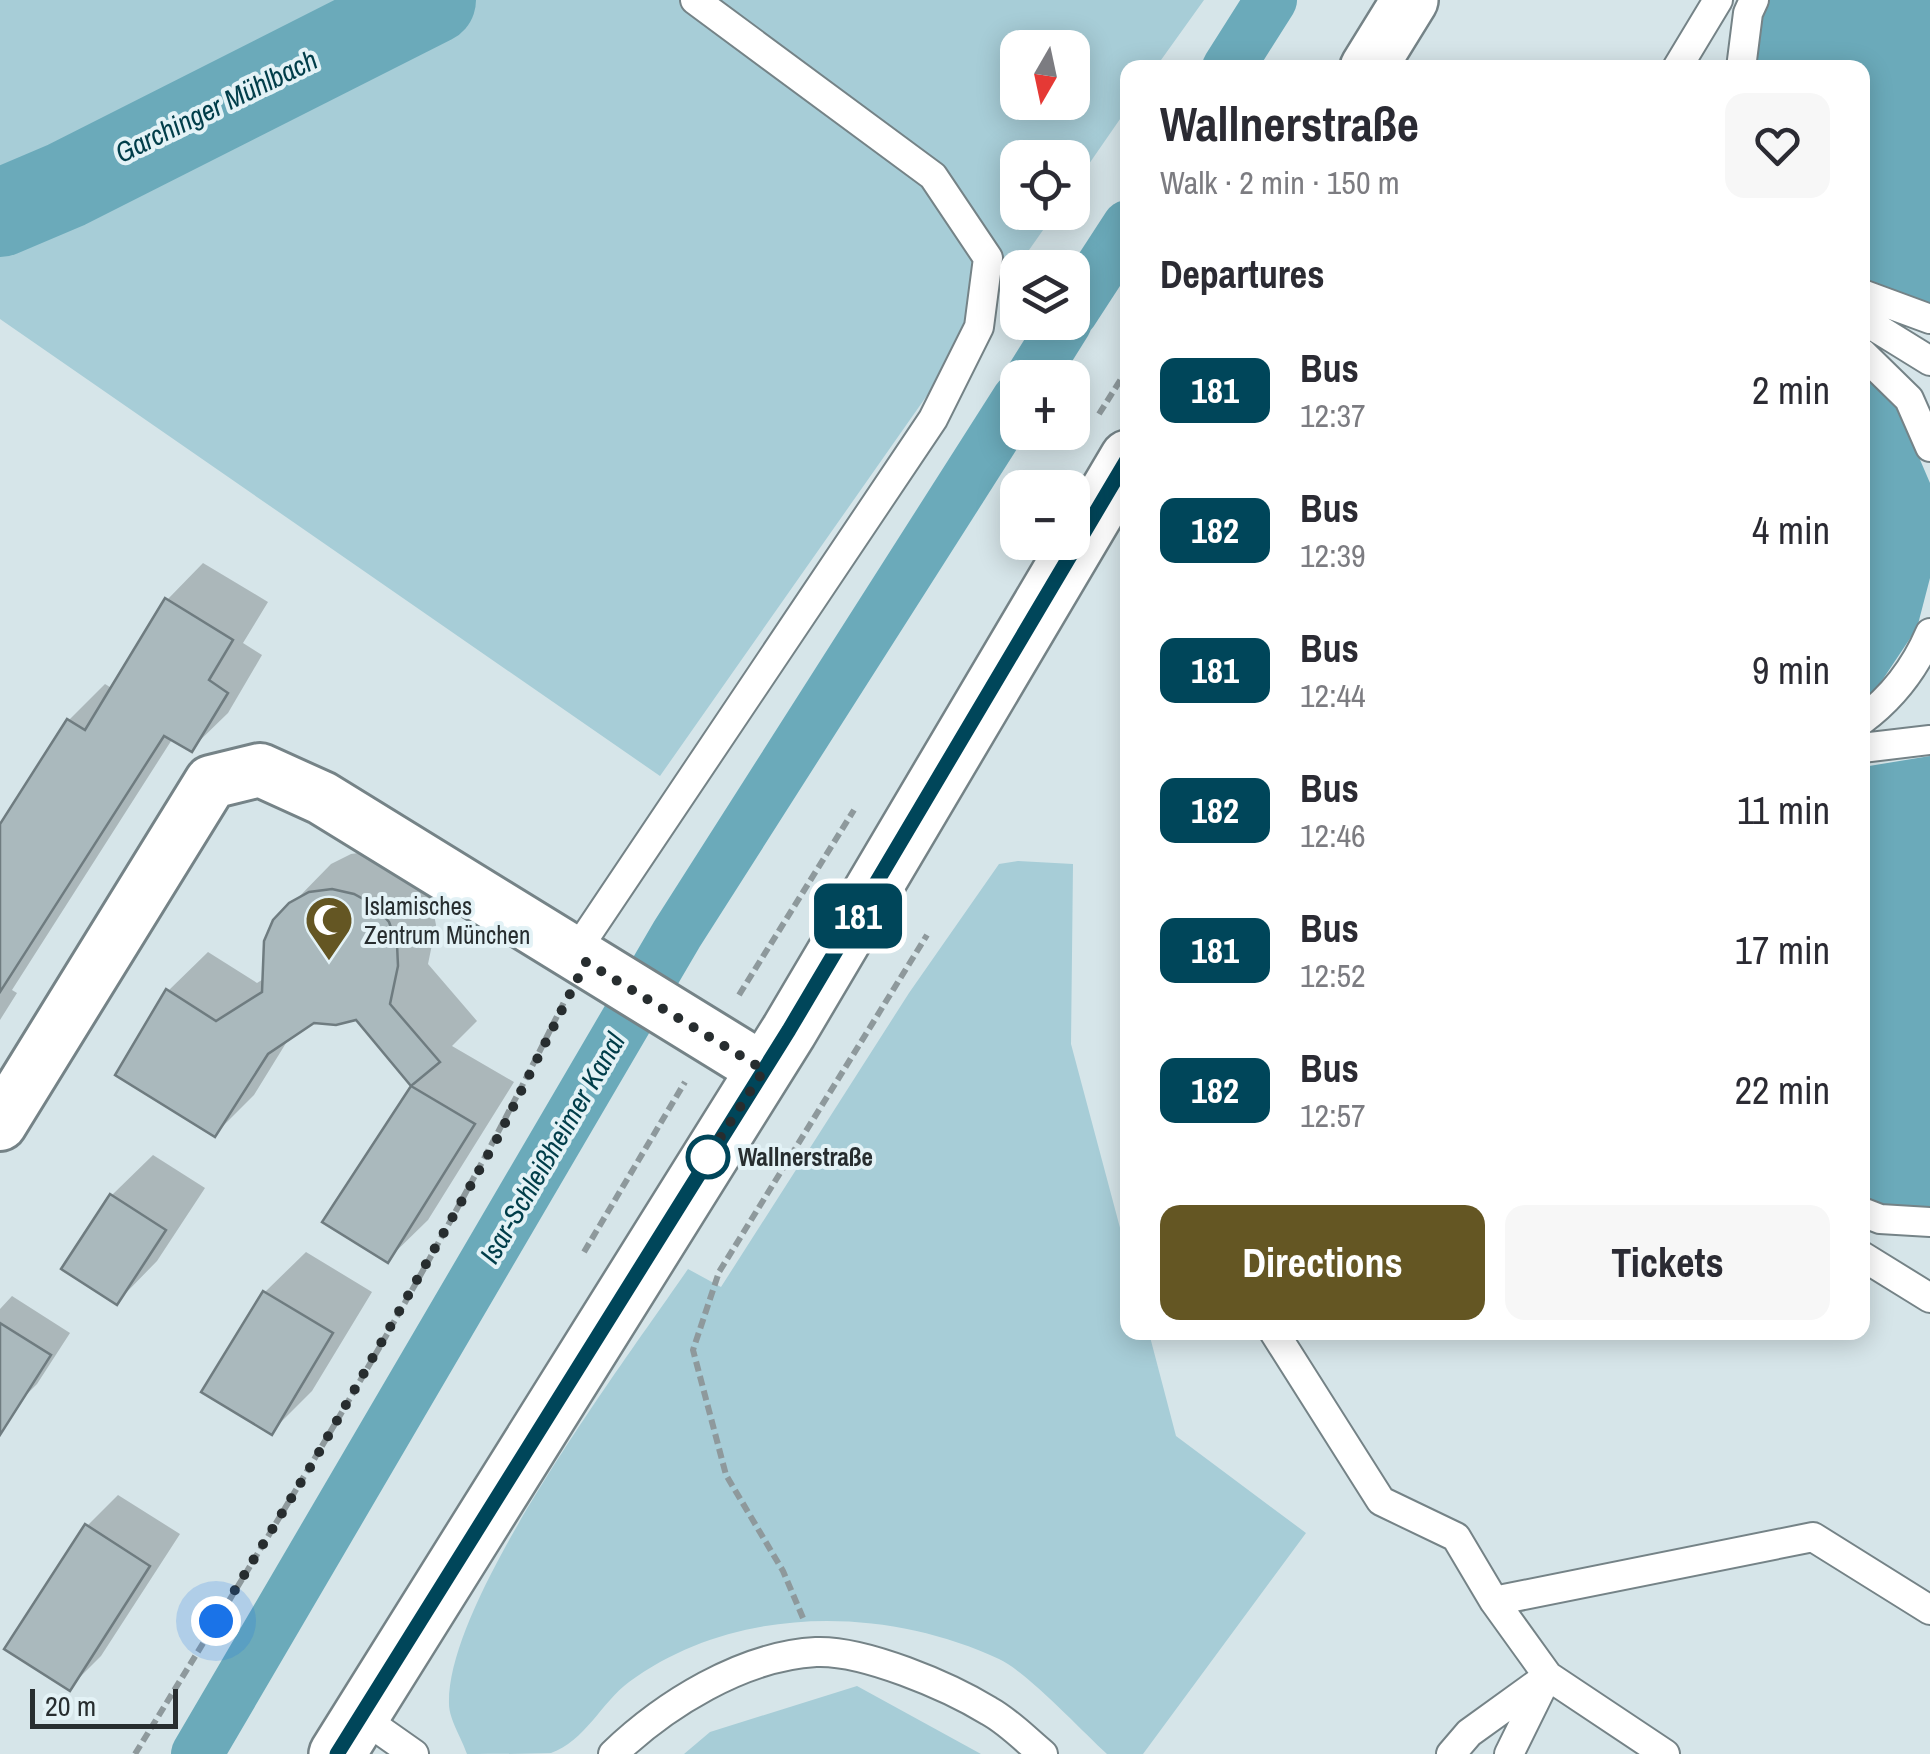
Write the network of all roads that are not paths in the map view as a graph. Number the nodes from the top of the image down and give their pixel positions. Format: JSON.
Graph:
{"nodes":[{"id":1,"x":695,"y":0,"type":"edge"},
{"id":2,"x":1410,"y":0,"type":"edge"},
{"id":3,"x":1718,"y":0,"type":"edge"},
{"id":4,"x":1754,"y":0,"type":"edge"},
{"id":5,"x":1373,"y":60,"type":"edge"},
{"id":6,"x":1682,"y":60,"type":"edge"},
{"id":7,"x":1742,"y":60,"type":"edge"},
{"id":8,"x":1870,"y":297,"type":"edge"},
{"id":9,"x":1930,"y":319,"type":"edge"},
{"id":10,"x":1870,"y":324,"type":"edge"},
{"id":11,"x":1870,"y":361,"type":"edge"},
{"id":12,"x":1930,"y":362,"type":"edge"},
{"id":13,"x":1930,"y":447,"type":"edge"},
{"id":14,"x":1120,"y":472,"type":"edge"},
{"id":15,"x":1930,"y":633,"type":"edge"},
{"id":16,"x":1870,"y":714,"type":"edge"},
{"id":17,"x":1930,"y":740,"type":"edge"},
{"id":18,"x":1870,"y":747,"type":"edge"},
{"id":19,"x":591,"y":964,"type":"junction"},
{"id":20,"x":764,"y":1070,"type":"junction"},
{"id":21,"x":0,"y":1124,"type":"edge"},
{"id":22,"x":1871,"y":1216,"type":"edge"},
{"id":23,"x":1930,"y":1222,"type":"edge"},
{"id":24,"x":1870,"y":1257,"type":"edge"},
{"id":25,"x":1930,"y":1298,"type":"edge"},
{"id":26,"x":1279,"y":1340,"type":"edge"},
{"id":27,"x":1494,"y":1600,"type":"junction"},
{"id":28,"x":1930,"y":1610,"type":"edge"},
{"id":29,"x":1548,"y":1676,"type":"junction"},
{"id":30,"x":348,"y":1735,"type":"edge"},
{"id":31,"x":414,"y":1754,"type":"edge"},
{"id":32,"x":614,"y":1754,"type":"edge"},
{"id":33,"x":1044,"y":1754,"type":"edge"},
{"id":34,"x":1451,"y":1754,"type":"edge"},
{"id":35,"x":1509,"y":1754,"type":"edge"},
{"id":36,"x":1665,"y":1754,"type":"edge"}],
"edges":[{"from":1,"to":19,"type":"lane"},
{"from":2,"to":5,"type":"main road"},
{"from":3,"to":6,"type":"lane"},
{"from":4,"to":7,"type":"lane"},
{"from":8,"to":9,"type":"lane"},
{"from":10,"to":12,"type":"lane"},
{"from":11,"to":13,"type":"lane"},
{"from":14,"to":20,"type":"main road"},
{"from":15,"to":16,"type":"lane"},
{"from":17,"to":18,"type":"lane"},
{"from":19,"to":20,"type":"street"},
{"from":19,"to":21,"type":"street"},
{"from":20,"to":30,"type":"main road"},
{"from":22,"to":23,"type":"lane"},
{"from":24,"to":25,"type":"lane"},
{"from":26,"to":27,"type":"lane"},
{"from":27,"to":28,"type":"lane"},
{"from":27,"to":29,"type":"lane"},
{"from":29,"to":34,"type":"lane"},
{"from":29,"to":35,"type":"lane"},
{"from":29,"to":36,"type":"lane"},
{"from":30,"to":31,"type":"lane"},
{"from":32,"to":33,"type":"lane"}]}
